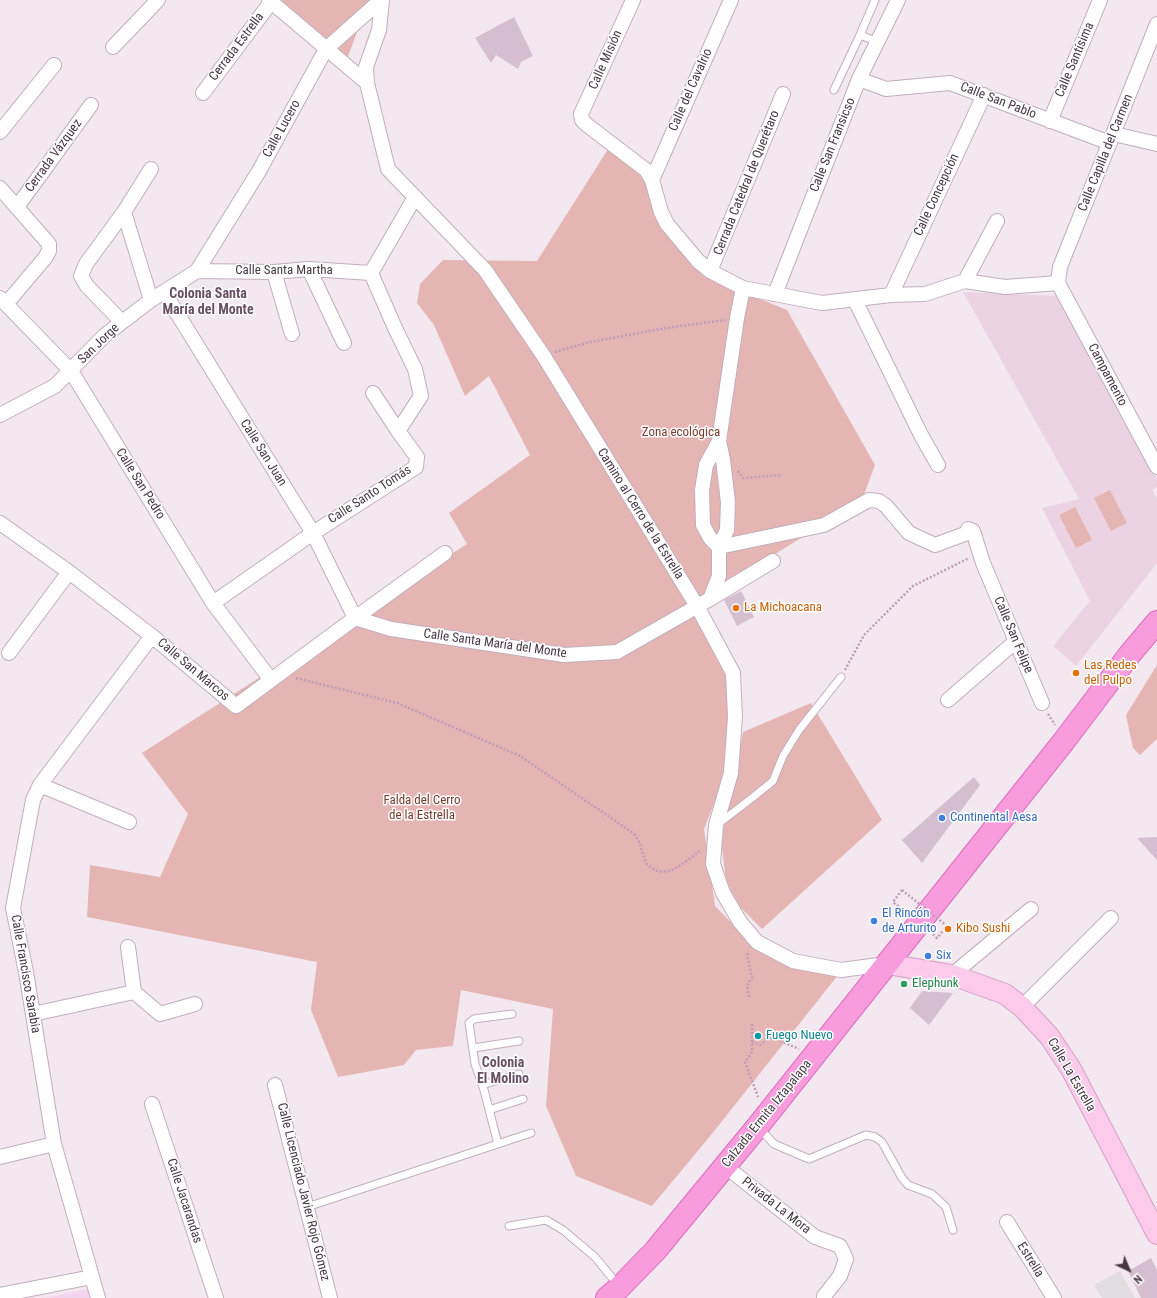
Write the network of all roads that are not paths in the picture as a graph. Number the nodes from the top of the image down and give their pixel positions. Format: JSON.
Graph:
{"nodes":[{"id":1,"x":158,"y":0,"type":"edge"},
{"id":2,"x":382,"y":0,"type":"edge"},
{"id":3,"x":633,"y":0,"type":"edge"},
{"id":4,"x":731,"y":0,"type":"edge"},
{"id":5,"x":875,"y":0,"type":"edge"},
{"id":6,"x":898,"y":0,"type":"edge"},
{"id":7,"x":1100,"y":0,"type":"edge"},
{"id":8,"x":270,"y":1,"type":"edge"},
{"id":9,"x":1157,"y":24,"type":"edge"},
{"id":10,"x":860,"y":34,"type":"junction"},
{"id":11,"x":878,"y":42,"type":"junction"},
{"id":12,"x":113,"y":47,"type":"dead end"},
{"id":13,"x":326,"y":49,"type":"junction"},
{"id":14,"x":54,"y":65,"type":"dead end"},
{"id":15,"x":859,"y":79,"type":"junction"},
{"id":16,"x":367,"y":83,"type":"junction"},
{"id":17,"x":834,"y":90,"type":"dead end"},
{"id":18,"x":203,"y":93,"type":"dead end"},
{"id":19,"x":783,"y":94,"type":"dead end"},
{"id":20,"x":984,"y":95,"type":"junction"},
{"id":21,"x":91,"y":104,"type":"dead end"},
{"id":22,"x":1050,"y":121,"type":"junction"},
{"id":23,"x":0,"y":132,"type":"edge"},
{"id":24,"x":1112,"y":138,"type":"junction"},
{"id":25,"x":1157,"y":144,"type":"edge"},
{"id":26,"x":150,"y":169,"type":"dead end"},
{"id":27,"x":652,"y":180,"type":"junction"},
{"id":28,"x":0,"y":188,"type":"edge"},
{"id":29,"x":415,"y":197,"type":"junction"},
{"id":30,"x":17,"y":207,"type":"junction"},
{"id":31,"x":124,"y":212,"type":"junction"},
{"id":32,"x":997,"y":220,"type":"dead end"},
{"id":33,"x":309,"y":269,"type":"junction"},
{"id":34,"x":197,"y":271,"type":"junction"},
{"id":35,"x":274,"y":272,"type":"junction"},
{"id":36,"x":710,"y":272,"type":"junction"},
{"id":37,"x":371,"y":273,"type":"junction"},
{"id":38,"x":965,"y":281,"type":"junction"},
{"id":39,"x":1058,"y":283,"type":"junction"},
{"id":40,"x":743,"y":288,"type":"junction"},
{"id":41,"x":164,"y":292,"type":"junction"},
{"id":42,"x":775,"y":294,"type":"junction"},
{"id":43,"x":891,"y":295,"type":"junction"},
{"id":44,"x":151,"y":300,"type":"junction"},
{"id":45,"x":855,"y":300,"type":"junction"},
{"id":46,"x":3,"y":301,"type":"edge"},
{"id":47,"x":122,"y":322,"type":"junction"},
{"id":48,"x":292,"y":334,"type":"dead end"},
{"id":49,"x":344,"y":343,"type":"dead end"},
{"id":50,"x":71,"y":371,"type":"junction"},
{"id":51,"x":373,"y":393,"type":"dead end"},
{"id":52,"x":1,"y":412,"type":"edge"},
{"id":53,"x":398,"y":431,"type":"junction"},
{"id":54,"x":719,"y":441,"type":"junction"},
{"id":55,"x":938,"y":465,"type":"dead end"},
{"id":56,"x":1157,"y":467,"type":"edge"},
{"id":57,"x":0,"y":523,"type":"edge"},
{"id":58,"x":313,"y":533,"type":"junction"},
{"id":59,"x":719,"y":547,"type":"junction"},
{"id":60,"x":445,"y":553,"type":"dead end"},
{"id":61,"x":772,"y":561,"type":"dead end"},
{"id":62,"x":69,"y":572,"type":"junction"},
{"id":63,"x":710,"y":599,"type":"junction"},
{"id":64,"x":213,"y":603,"type":"junction"},
{"id":65,"x":697,"y":606,"type":"junction"},
{"id":66,"x":355,"y":618,"type":"junction"},
{"id":67,"x":1157,"y":622,"type":"edge"},
{"id":68,"x":152,"y":636,"type":"junction"},
{"id":69,"x":1016,"y":641,"type":"junction"},
{"id":70,"x":9,"y":653,"type":"dead end"},
{"id":71,"x":274,"y":677,"type":"junction"},
{"id":72,"x":841,"y":677,"type":"road end"},
{"id":73,"x":948,"y":700,"type":"dead end"},
{"id":74,"x":1042,"y":703,"type":"road end"},
{"id":75,"x":40,"y":785,"type":"junction"},
{"id":76,"x":129,"y":822,"type":"dead end"},
{"id":77,"x":716,"y":825,"type":"junction"},
{"id":78,"x":7,"y":906,"type":"edge"},
{"id":79,"x":1031,"y":908,"type":"dead end"},
{"id":80,"x":1111,"y":918,"type":"dead end"},
{"id":81,"x":128,"y":946,"type":"dead end"},
{"id":82,"x":887,"y":964,"type":"junction"},
{"id":83,"x":952,"y":975,"type":"junction"},
{"id":84,"x":134,"y":992,"type":"junction"},
{"id":85,"x":195,"y":1004,"type":"dead end"},
{"id":86,"x":1022,"y":1007,"type":"junction"},
{"id":87,"x":33,"y":1014,"type":"junction"},
{"id":88,"x":512,"y":1014,"type":"dead end"},
{"id":89,"x":518,"y":1041,"type":"dead end"},
{"id":90,"x":473,"y":1048,"type":"junction"},
{"id":91,"x":518,"y":1074,"type":"dead end"},
{"id":92,"x":275,"y":1085,"type":"dead end"},
{"id":93,"x":482,"y":1085,"type":"junction"},
{"id":94,"x":523,"y":1099,"type":"dead end"},
{"id":95,"x":152,"y":1104,"type":"dead end"},
{"id":96,"x":489,"y":1110,"type":"junction"},
{"id":97,"x":762,"y":1121,"type":"junction"},
{"id":98,"x":531,"y":1133,"type":"dead end"},
{"id":99,"x":54,"y":1144,"type":"junction"},
{"id":100,"x":498,"y":1144,"type":"junction"},
{"id":101,"x":0,"y":1156,"type":"edge"},
{"id":102,"x":725,"y":1166,"type":"junction"},
{"id":103,"x":307,"y":1207,"type":"junction"},
{"id":104,"x":1007,"y":1222,"type":"dead end"},
{"id":105,"x":509,"y":1226,"type":"dead end"},
{"id":106,"x":953,"y":1230,"type":"dead end"},
{"id":107,"x":1157,"y":1234,"type":"edge"},
{"id":108,"x":92,"y":1277,"type":"junction"},
{"id":109,"x":613,"y":1292,"type":"edge"},
{"id":110,"x":0,"y":1295,"type":"edge"},
{"id":111,"x":98,"y":1298,"type":"edge"},
{"id":112,"x":216,"y":1298,"type":"edge"},
{"id":113,"x":330,"y":1298,"type":"edge"},
{"id":114,"x":825,"y":1298,"type":"edge"},
{"id":115,"x":1054,"y":1298,"type":"edge"}],
"edges":[{"from":1,"to":12,"type":"street"},
{"from":2,"to":13,"type":"street","name":"Calle Lucero"},
{"from":2,"to":16,"type":"street","name":"Camino al Cerro de la Estrella"},
{"from":3,"to":27,"type":"street","name":"Calle Misión"},
{"from":4,"to":27,"type":"street","name":"Calle del Cavalrio"},
{"from":5,"to":10,"type":"lane"},
{"from":6,"to":11,"type":"street","name":"Calle San Fransicso"},
{"from":7,"to":22,"type":"street","name":"Calle Santísima"},
{"from":8,"to":13,"type":"street"},
{"from":8,"to":18,"type":"street","name":"Cerrada Estrella"},
{"from":9,"to":24,"type":"street","name":"Calle Capilla del Carmen"},
{"from":10,"to":11,"type":"lane"},
{"from":10,"to":17,"type":"lane"},
{"from":11,"to":15,"type":"street","name":"Calle San Fransicso"},
{"from":13,"to":16,"type":"street"},
{"from":13,"to":34,"type":"street","name":"Calle Lucero"},
{"from":14,"to":23,"type":"street"},
{"from":15,"to":20,"type":"street","name":"Calle San Pablo"},
{"from":15,"to":42,"type":"street","name":"Calle San Fransicso"},
{"from":16,"to":29,"type":"street","name":"Camino al Cerro de la Estrella"},
{"from":19,"to":36,"type":"street","name":"Cerrada Catedral de Querétaro"},
{"from":20,"to":22,"type":"street","name":"Calle San Pablo"},
{"from":20,"to":43,"type":"street","name":"Calle Concepción"},
{"from":21,"to":30,"type":"street","name":"Cerrada Vázquez"},
{"from":22,"to":24,"type":"street","name":"Calle San Pablo"},
{"from":24,"to":25,"type":"street","name":"Calle San Pablo"},
{"from":24,"to":39,"type":"street","name":"Calle Capilla del Carmen"},
{"from":26,"to":31,"type":"street"},
{"from":27,"to":36,"type":"street"},
{"from":28,"to":30,"type":"street"},
{"from":29,"to":37,"type":"street"},
{"from":29,"to":65,"type":"street","name":"Camino al Cerro de la Estrella"},
{"from":30,"to":46,"type":"street"},
{"from":31,"to":44,"type":"street"},
{"from":31,"to":47,"type":"street"},
{"from":32,"to":38,"type":"street"},
{"from":33,"to":35,"type":"street","name":"Calle Santa Martha"},
{"from":33,"to":37,"type":"street","name":"Calle Santa Martha"},
{"from":33,"to":49,"type":"street"},
{"from":34,"to":35,"type":"street","name":"Calle Santa Martha"},
{"from":34,"to":41,"type":"street","name":"San Jorge"},
{"from":35,"to":48,"type":"street"},
{"from":36,"to":40,"type":"street"},
{"from":37,"to":53,"type":"street"},
{"from":38,"to":39,"type":"street"},
{"from":38,"to":43,"type":"street"},
{"from":39,"to":56,"type":"street","name":"Campamento"},
{"from":40,"to":42,"type":"street"},
{"from":40,"to":54,"type":"street"},
{"from":41,"to":44,"type":"street","name":"San Jorge"},
{"from":41,"to":58,"type":"street","name":"Calle San Juan"},
{"from":42,"to":45,"type":"street"},
{"from":43,"to":45,"type":"street"},
{"from":44,"to":47,"type":"street","name":"San Jorge"},
{"from":45,"to":55,"type":"street"},
{"from":46,"to":50,"type":"street","name":"Calle San Pedro"},
{"from":47,"to":50,"type":"street","name":"San Jorge"},
{"from":50,"to":52,"type":"street","name":"San Jorge"},
{"from":50,"to":64,"type":"street","name":"Calle San Pedro"},
{"from":51,"to":53,"type":"street"},
{"from":53,"to":58,"type":"street","name":"Calle Santo Tomás"},
{"from":54,"to":59,"type":"street"},
{"from":54,"to":59,"type":"street"},
{"from":57,"to":62,"type":"street","name":"Calle San Marcos"},
{"from":58,"to":64,"type":"street","name":"Calle Santo Tomás"},
{"from":58,"to":66,"type":"street","name":"Calle San Juan"},
{"from":59,"to":63,"type":"street"},
{"from":59,"to":69,"type":"street","name":"Calle San Felipe"},
{"from":60,"to":66,"type":"street","name":"Calle San Marcos"},
{"from":61,"to":63,"type":"street","name":"Calle Santa María del Monte"},
{"from":62,"to":68,"type":"street","name":"Calle San Marcos"},
{"from":62,"to":70,"type":"street"},
{"from":63,"to":65,"type":"street","name":"Calle Santa María del Monte"},
{"from":64,"to":71,"type":"street","name":"Calle San Pedro"},
{"from":65,"to":66,"type":"street","name":"Calle Santa María del Monte"},
{"from":65,"to":77,"type":"street","name":"Camino al Cerro de la Estrella"},
{"from":66,"to":71,"type":"street","name":"Calle San Marcos"},
{"from":67,"to":82,"type":"main road","name":"Calzada Ermita Iztapalapa"},
{"from":68,"to":71,"type":"street","name":"Calle San Marcos"},
{"from":68,"to":75,"type":"street","name":"Calle Francisco Sarabia"},
{"from":69,"to":73,"type":"street"},
{"from":69,"to":74,"type":"street","name":"Calle San Felipe"},
{"from":72,"to":77,"type":"lane"},
{"from":75,"to":76,"type":"street"},
{"from":75,"to":78,"type":"street","name":"Calle Francisco Sarabia"},
{"from":77,"to":82,"type":"street","name":"Camino al Cerro de la Estrella"},
{"from":78,"to":87,"type":"street","name":"Calle Francisco Sarabia"},
{"from":79,"to":83,"type":"street"},
{"from":80,"to":86,"type":"street"},
{"from":81,"to":84,"type":"street"},
{"from":82,"to":83,"type":"street","name":"Calle La Estrella"},
{"from":82,"to":97,"type":"main road","name":"Calzada Ermita Iztapalapa"},
{"from":83,"to":86,"type":"street","name":"Calle La Estrella"},
{"from":84,"to":85,"type":"street"},
{"from":84,"to":87,"type":"street"},
{"from":86,"to":107,"type":"street","name":"Calle La Estrella"},
{"from":87,"to":99,"type":"street","name":"Calle Francisco Sarabia"},
{"from":88,"to":90,"type":"lane"},
{"from":89,"to":90,"type":"lane"},
{"from":90,"to":93,"type":"lane"},
{"from":91,"to":93,"type":"lane"},
{"from":92,"to":103,"type":"street","name":"Calle Licenciado Javier Rojo Gómez"},
{"from":93,"to":96,"type":"lane"},
{"from":94,"to":96,"type":"lane"},
{"from":95,"to":112,"type":"street","name":"Calle Jacarandas"},
{"from":96,"to":100,"type":"lane"},
{"from":97,"to":102,"type":"main road","name":"Calzada Ermita Iztapalapa"},
{"from":97,"to":106,"type":"lane"},
{"from":98,"to":100,"type":"lane"},
{"from":99,"to":101,"type":"street"},
{"from":99,"to":108,"type":"street","name":"Calle Francisco Sarabia"},
{"from":100,"to":103,"type":"lane"},
{"from":102,"to":109,"type":"main road","name":"Calzada Ermita Iztapalapa"},
{"from":102,"to":114,"type":"street","name":"Privada La Mora"},
{"from":103,"to":113,"type":"street","name":"Calle Licenciado Javier Rojo Gómez"},
{"from":104,"to":115,"type":"street","name":"Estrella"},
{"from":105,"to":109,"type":"lane"},
{"from":108,"to":110,"type":"street"},
{"from":108,"to":111,"type":"street","name":"Calle Francisco Sarabia"}]}
